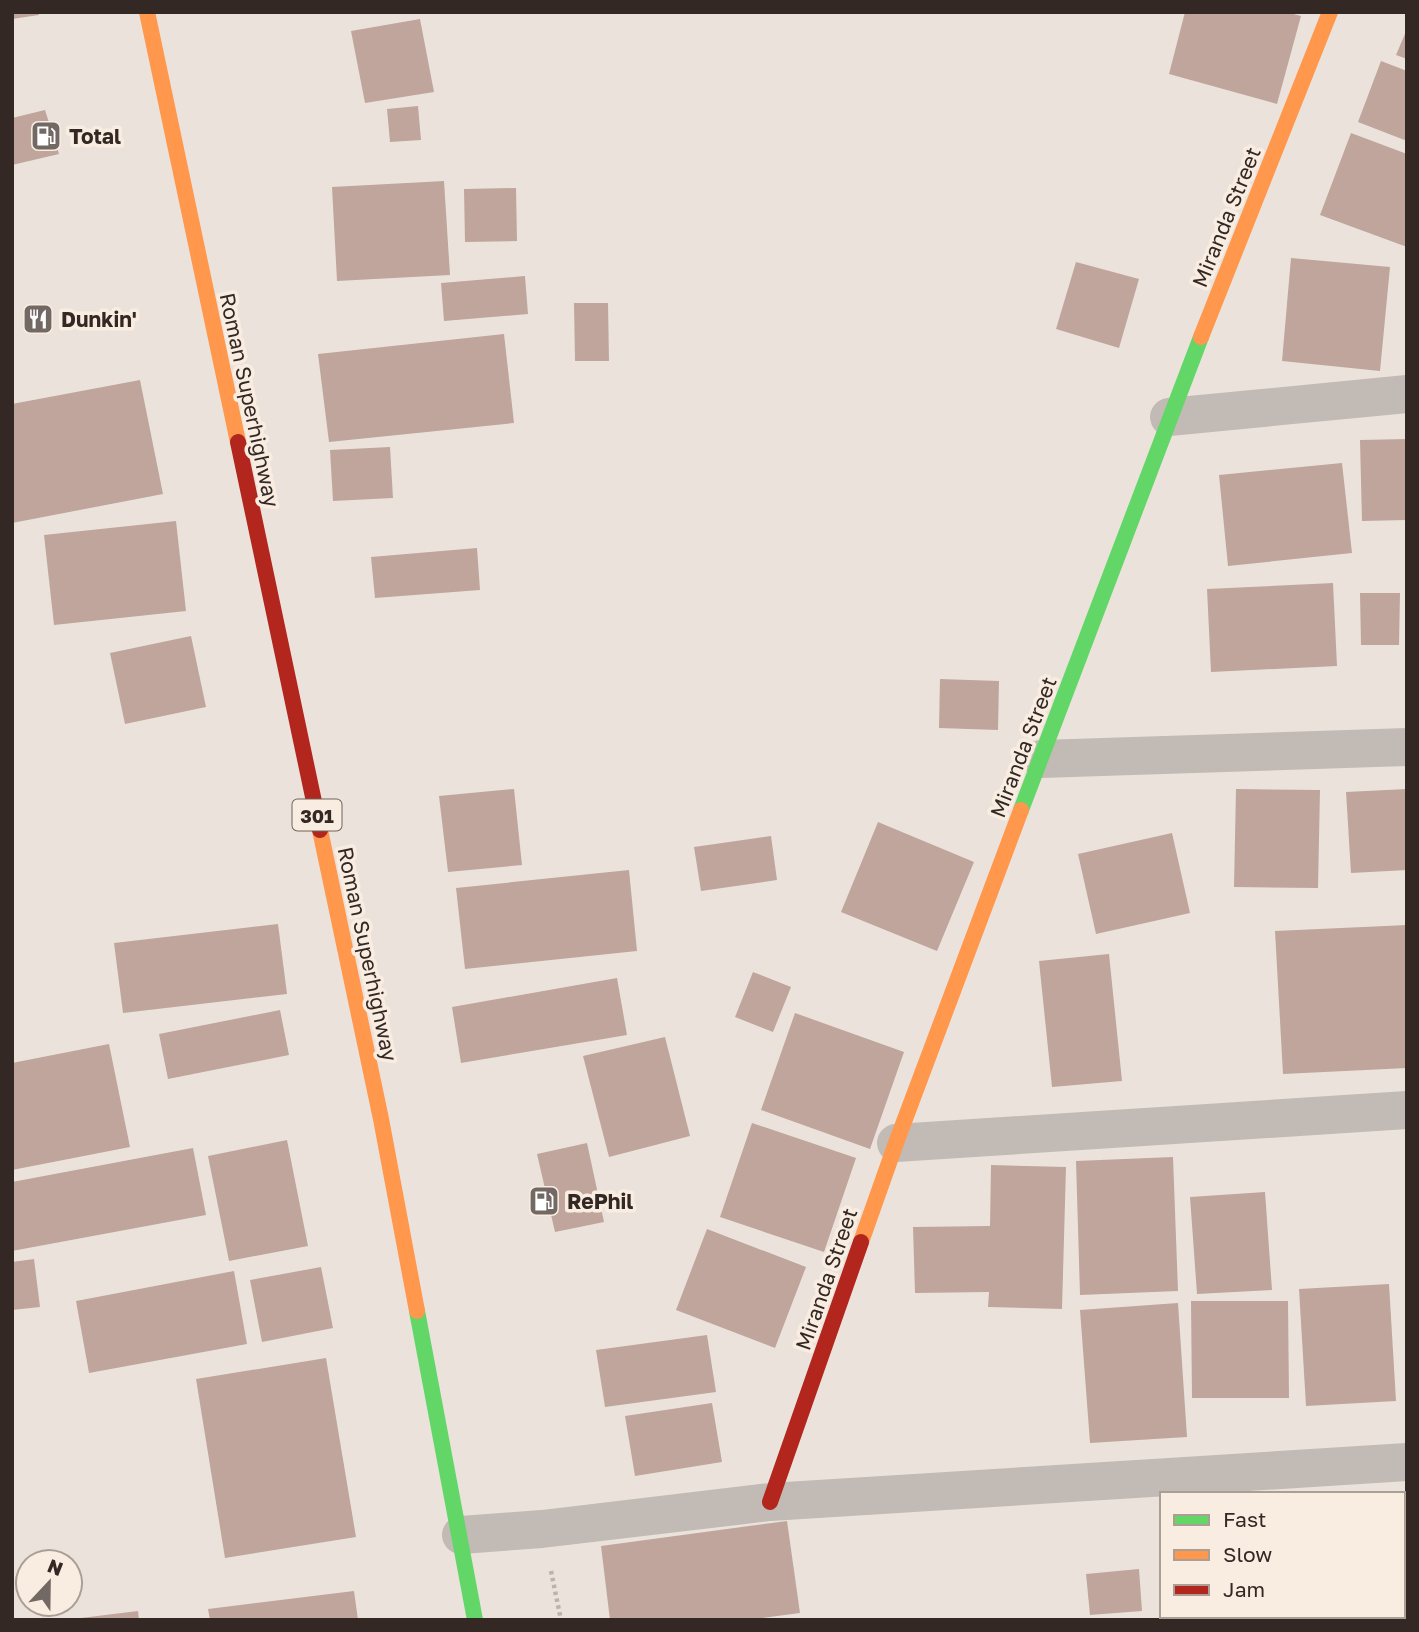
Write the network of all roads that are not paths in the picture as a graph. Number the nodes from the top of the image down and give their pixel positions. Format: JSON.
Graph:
{"nodes":[{"id":1,"x":147,"y":12,"type":"edge"},
{"id":2,"x":1330,"y":12,"type":"edge"},
{"id":3,"x":1407,"y":394,"type":"edge"},
{"id":4,"x":1169,"y":417,"type":"junction"},
{"id":5,"x":1407,"y":747,"type":"edge"},
{"id":6,"x":1041,"y":759,"type":"junction"},
{"id":7,"x":1407,"y":1110,"type":"edge"},
{"id":8,"x":896,"y":1143,"type":"junction"},
{"id":9,"x":1407,"y":1462,"type":"edge"},
{"id":10,"x":770,"y":1502,"type":"junction"},
{"id":11,"x":461,"y":1535,"type":"junction"},
{"id":12,"x":475,"y":1620,"type":"edge"}],
"edges":[{"from":1,"to":11,"type":"main road","name":"Roman Superhighway","number":"301"},
{"from":2,"to":4,"type":"main road","name":"Miranda Street"},
{"from":3,"to":4,"type":"street"},
{"from":4,"to":6,"type":"main road","name":"Miranda Street"},
{"from":5,"to":6,"type":"street"},
{"from":6,"to":8,"type":"main road","name":"Miranda Street"},
{"from":7,"to":8,"type":"street"},
{"from":8,"to":10,"type":"main road","name":"Miranda Street"},
{"from":9,"to":10,"type":"street"},
{"from":10,"to":11,"type":"street"},
{"from":11,"to":12,"type":"main road","name":"Roman Superhighway","number":"301"}]}
